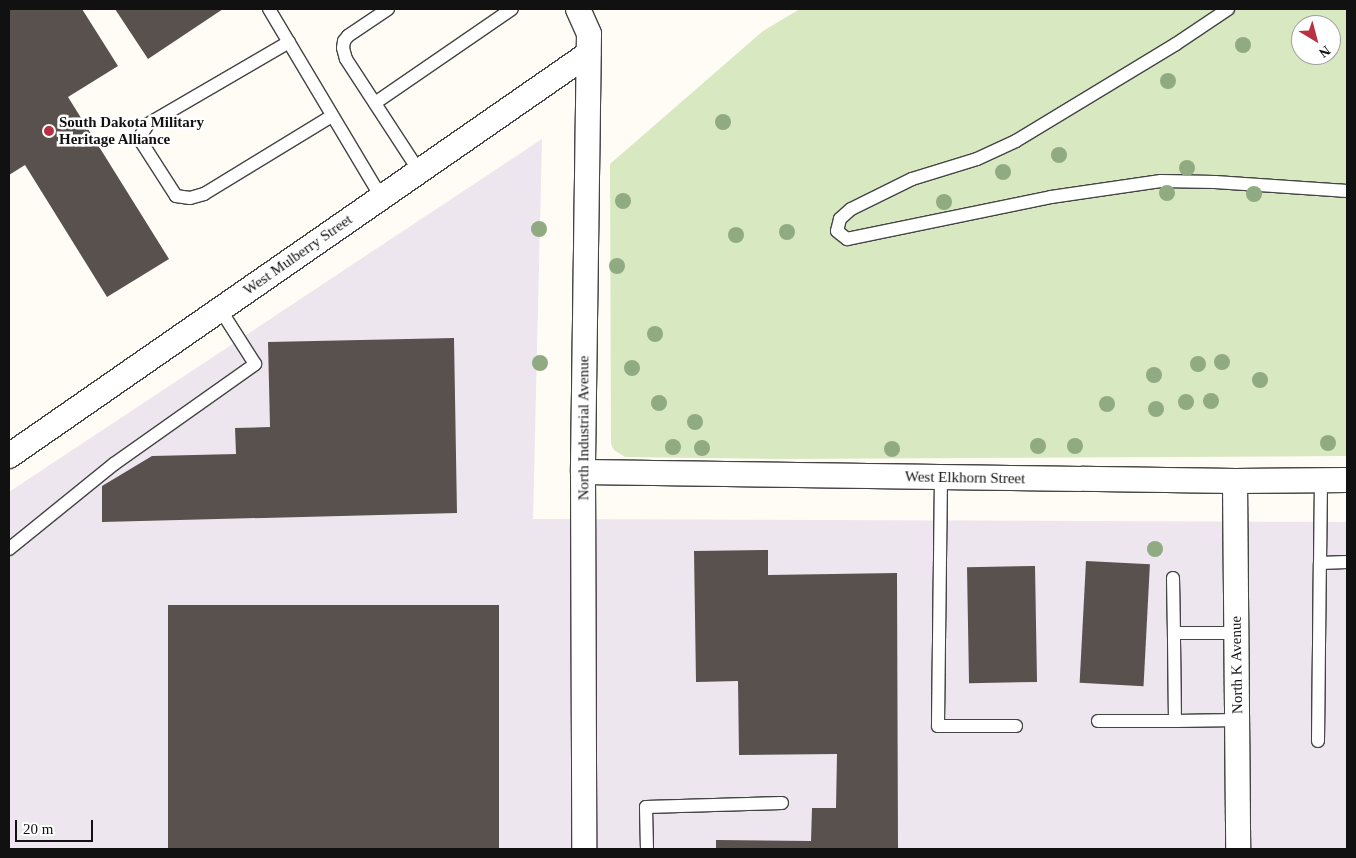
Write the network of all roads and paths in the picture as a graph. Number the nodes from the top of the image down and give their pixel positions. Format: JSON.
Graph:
{"nodes":[{"id":1,"x":269,"y":9,"type":"edge"},
{"id":2,"x":388,"y":9,"type":"edge"},
{"id":3,"x":512,"y":9,"type":"edge"},
{"id":4,"x":578,"y":9,"type":"edge"},
{"id":5,"x":1228,"y":9,"type":"edge"},
{"id":6,"x":289,"y":42,"type":"junction"},
{"id":7,"x":588,"y":54,"type":"junction"},
{"id":8,"x":374,"y":103,"type":"junction"},
{"id":9,"x":332,"y":116,"type":"junction"},
{"id":10,"x":419,"y":171,"type":"junction"},
{"id":11,"x":1347,"y":191,"type":"edge"},
{"id":12,"x":381,"y":198,"type":"junction"},
{"id":13,"x":220,"y":309,"type":"junction"},
{"id":14,"x":9,"y":456,"type":"edge"},
{"id":15,"x":583,"y":472,"type":"junction"},
{"id":16,"x":941,"y":477,"type":"junction"},
{"id":17,"x":1321,"y":480,"type":"junction"},
{"id":18,"x":1347,"y":480,"type":"edge"},
{"id":19,"x":1235,"y":481,"type":"junction"},
{"id":20,"x":9,"y":550,"type":"edge"},
{"id":21,"x":1320,"y":562,"type":"junction"},
{"id":22,"x":1347,"y":562,"type":"edge"},
{"id":23,"x":1173,"y":578,"type":"dead end"},
{"id":24,"x":1174,"y":633,"type":"junction"},
{"id":25,"x":1236,"y":633,"type":"junction"},
{"id":26,"x":1237,"y":720,"type":"junction"},
{"id":27,"x":1098,"y":721,"type":"dead end"},
{"id":28,"x":1175,"y":721,"type":"junction"},
{"id":29,"x":1016,"y":726,"type":"dead end"},
{"id":30,"x":1318,"y":741,"type":"dead end"},
{"id":31,"x":782,"y":803,"type":"dead end"},
{"id":32,"x":584,"y":849,"type":"edge"},
{"id":33,"x":647,"y":849,"type":"edge"},
{"id":34,"x":1238,"y":849,"type":"edge"}],
"edges":[{"from":1,"to":6,"type":"lane"},
{"from":2,"to":8,"type":"lane"},
{"from":3,"to":8,"type":"lane"},
{"from":4,"to":7,"type":"street","name":"North Industrial Avenue"},
{"from":5,"to":11,"type":"lane"},
{"from":6,"to":9,"type":"lane"},
{"from":6,"to":9,"type":"lane"},
{"from":7,"to":10,"type":"street","name":"West Mulberry Street"},
{"from":7,"to":15,"type":"street","name":"North Industrial Avenue"},
{"from":8,"to":10,"type":"lane"},
{"from":9,"to":12,"type":"lane"},
{"from":10,"to":12,"type":"street","name":"West Mulberry Street"},
{"from":12,"to":13,"type":"street","name":"West Mulberry Street"},
{"from":13,"to":14,"type":"street","name":"West Mulberry Street"},
{"from":13,"to":20,"type":"lane"},
{"from":15,"to":16,"type":"street","name":"West Elkhorn Street"},
{"from":15,"to":32,"type":"street","name":"North Industrial Avenue"},
{"from":16,"to":19,"type":"street","name":"West Elkhorn Street"},
{"from":16,"to":29,"type":"lane"},
{"from":17,"to":18,"type":"street","name":"West Elkhorn Street"},
{"from":17,"to":19,"type":"street","name":"West Elkhorn Street"},
{"from":17,"to":21,"type":"lane"},
{"from":19,"to":25,"type":"street","name":"North K Avenue"},
{"from":21,"to":22,"type":"lane"},
{"from":21,"to":30,"type":"lane"},
{"from":23,"to":24,"type":"lane"},
{"from":24,"to":25,"type":"lane"},
{"from":24,"to":28,"type":"lane"},
{"from":25,"to":26,"type":"street","name":"North K Avenue"},
{"from":26,"to":28,"type":"lane"},
{"from":26,"to":34,"type":"street","name":"North K Avenue"},
{"from":27,"to":28,"type":"lane"},
{"from":31,"to":33,"type":"lane"}]}
